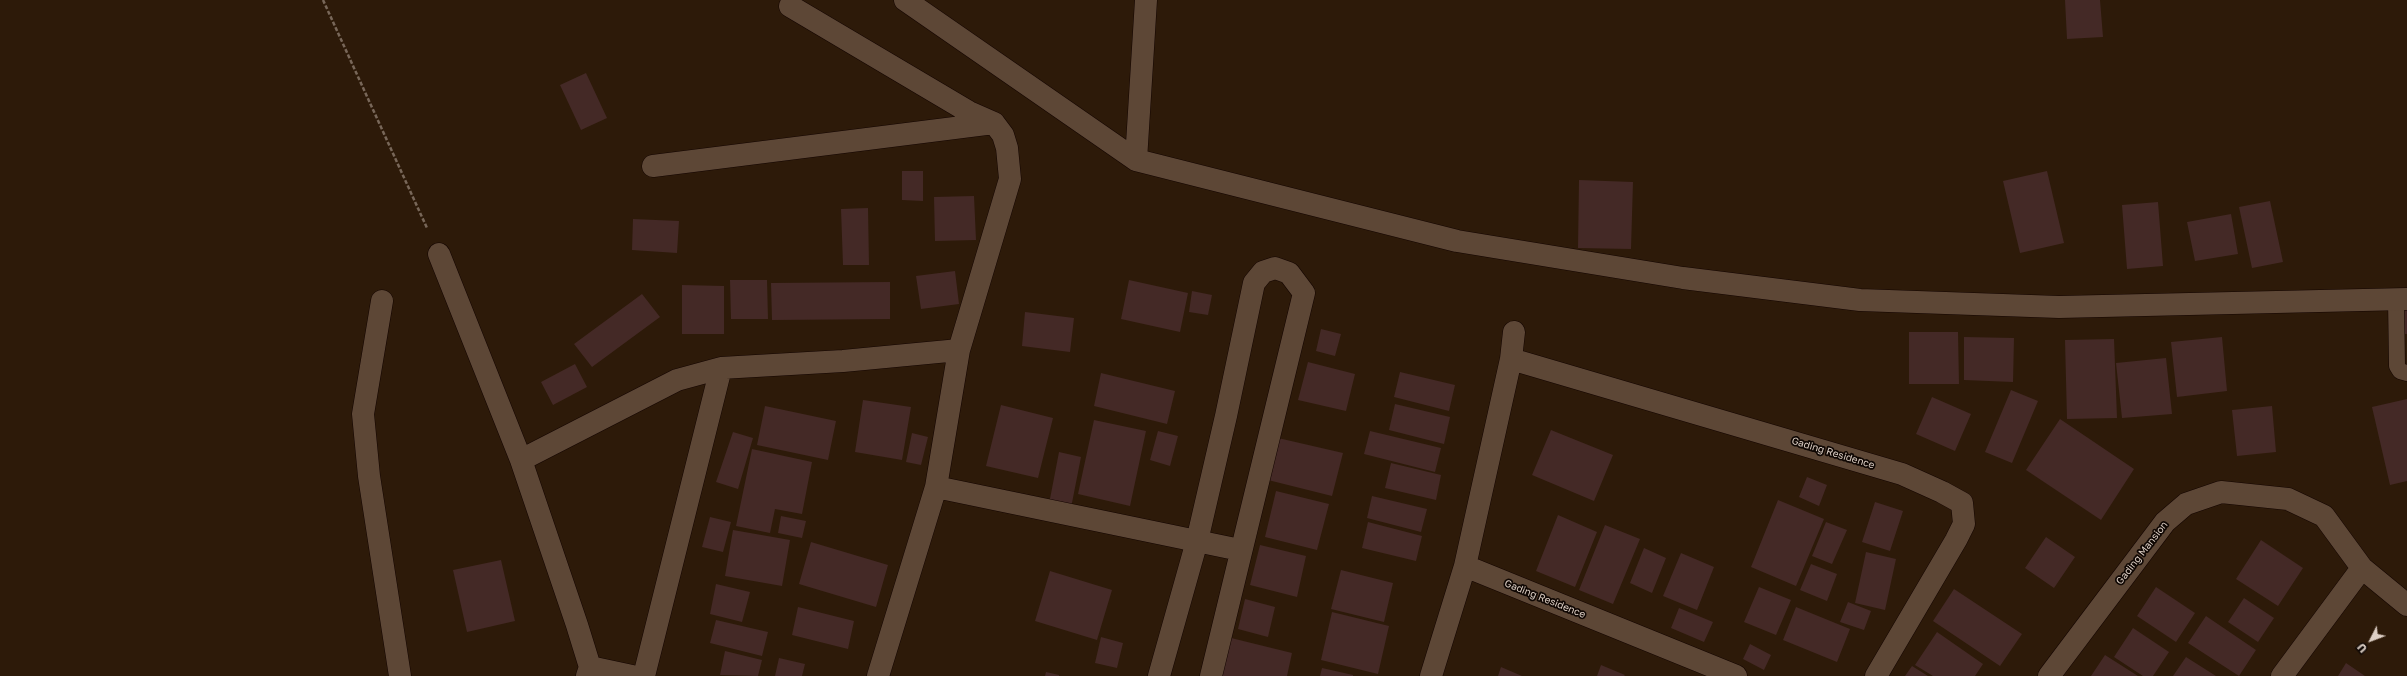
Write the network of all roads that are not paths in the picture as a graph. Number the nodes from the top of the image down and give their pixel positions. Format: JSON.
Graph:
{"nodes":[{"id":1,"x":905,"y":0,"type":"edge"},
{"id":2,"x":1146,"y":0,"type":"edge"},
{"id":3,"x":790,"y":6,"type":"dead end"},
{"id":4,"x":994,"y":123,"type":"junction"},
{"id":5,"x":1136,"y":160,"type":"junction"},
{"id":6,"x":653,"y":166,"type":"dead end"},
{"id":7,"x":439,"y":254,"type":"road end"},
{"id":8,"x":2401,"y":299,"type":"edge"},
{"id":9,"x":382,"y":301,"type":"dead end"},
{"id":10,"x":1514,"y":332,"type":"dead end"},
{"id":11,"x":959,"y":350,"type":"junction"},
{"id":12,"x":1511,"y":359,"type":"junction"},
{"id":13,"x":721,"y":368,"type":"junction"},
{"id":14,"x":2407,"y":373,"type":"edge"},
{"id":15,"x":521,"y":460,"type":"junction"},
{"id":16,"x":936,"y":487,"type":"junction"},
{"id":17,"x":1197,"y":541,"type":"junction"},
{"id":18,"x":1240,"y":550,"type":"junction"},
{"id":19,"x":1465,"y":566,"type":"junction"},
{"id":20,"x":2362,"y":568,"type":"junction"},
{"id":21,"x":2407,"y":605,"type":"edge"},
{"id":22,"x":589,"y":672,"type":"edge"},
{"id":23,"x":400,"y":676,"type":"edge"},
{"id":24,"x":632,"y":676,"type":"edge"},
{"id":25,"x":644,"y":676,"type":"edge"},
{"id":26,"x":878,"y":676,"type":"edge"},
{"id":27,"x":1158,"y":676,"type":"edge"},
{"id":28,"x":1211,"y":676,"type":"edge"},
{"id":29,"x":1431,"y":676,"type":"edge"},
{"id":30,"x":1736,"y":676,"type":"edge"},
{"id":31,"x":1876,"y":676,"type":"edge"},
{"id":32,"x":2049,"y":676,"type":"edge"},
{"id":33,"x":2282,"y":676,"type":"edge"}],
"edges":[{"from":1,"to":5,"type":"street"},
{"from":2,"to":5,"type":"street"},
{"from":3,"to":4,"type":"street"},
{"from":4,"to":6,"type":"street"},
{"from":4,"to":11,"type":"street"},
{"from":5,"to":8,"type":"street"},
{"from":7,"to":15,"type":"street"},
{"from":8,"to":14,"type":"lane"},
{"from":9,"to":23,"type":"street"},
{"from":10,"to":12,"type":"street"},
{"from":11,"to":13,"type":"street"},
{"from":11,"to":16,"type":"street"},
{"from":12,"to":19,"type":"street"},
{"from":12,"to":31,"type":"street","name":"Gading Residence"},
{"from":13,"to":15,"type":"street"},
{"from":13,"to":25,"type":"street"},
{"from":15,"to":22,"type":"street"},
{"from":16,"to":17,"type":"street"},
{"from":16,"to":26,"type":"street"},
{"from":17,"to":18,"type":"street"},
{"from":17,"to":18,"type":"street"},
{"from":17,"to":27,"type":"street"},
{"from":18,"to":28,"type":"street"},
{"from":19,"to":29,"type":"street"},
{"from":19,"to":30,"type":"street","name":"Gading Residence"},
{"from":20,"to":21,"type":"street","name":"Gading Mansion"},
{"from":20,"to":32,"type":"street","name":"Gading Mansion"},
{"from":20,"to":33,"type":"street"},
{"from":22,"to":24,"type":"street"}]}
